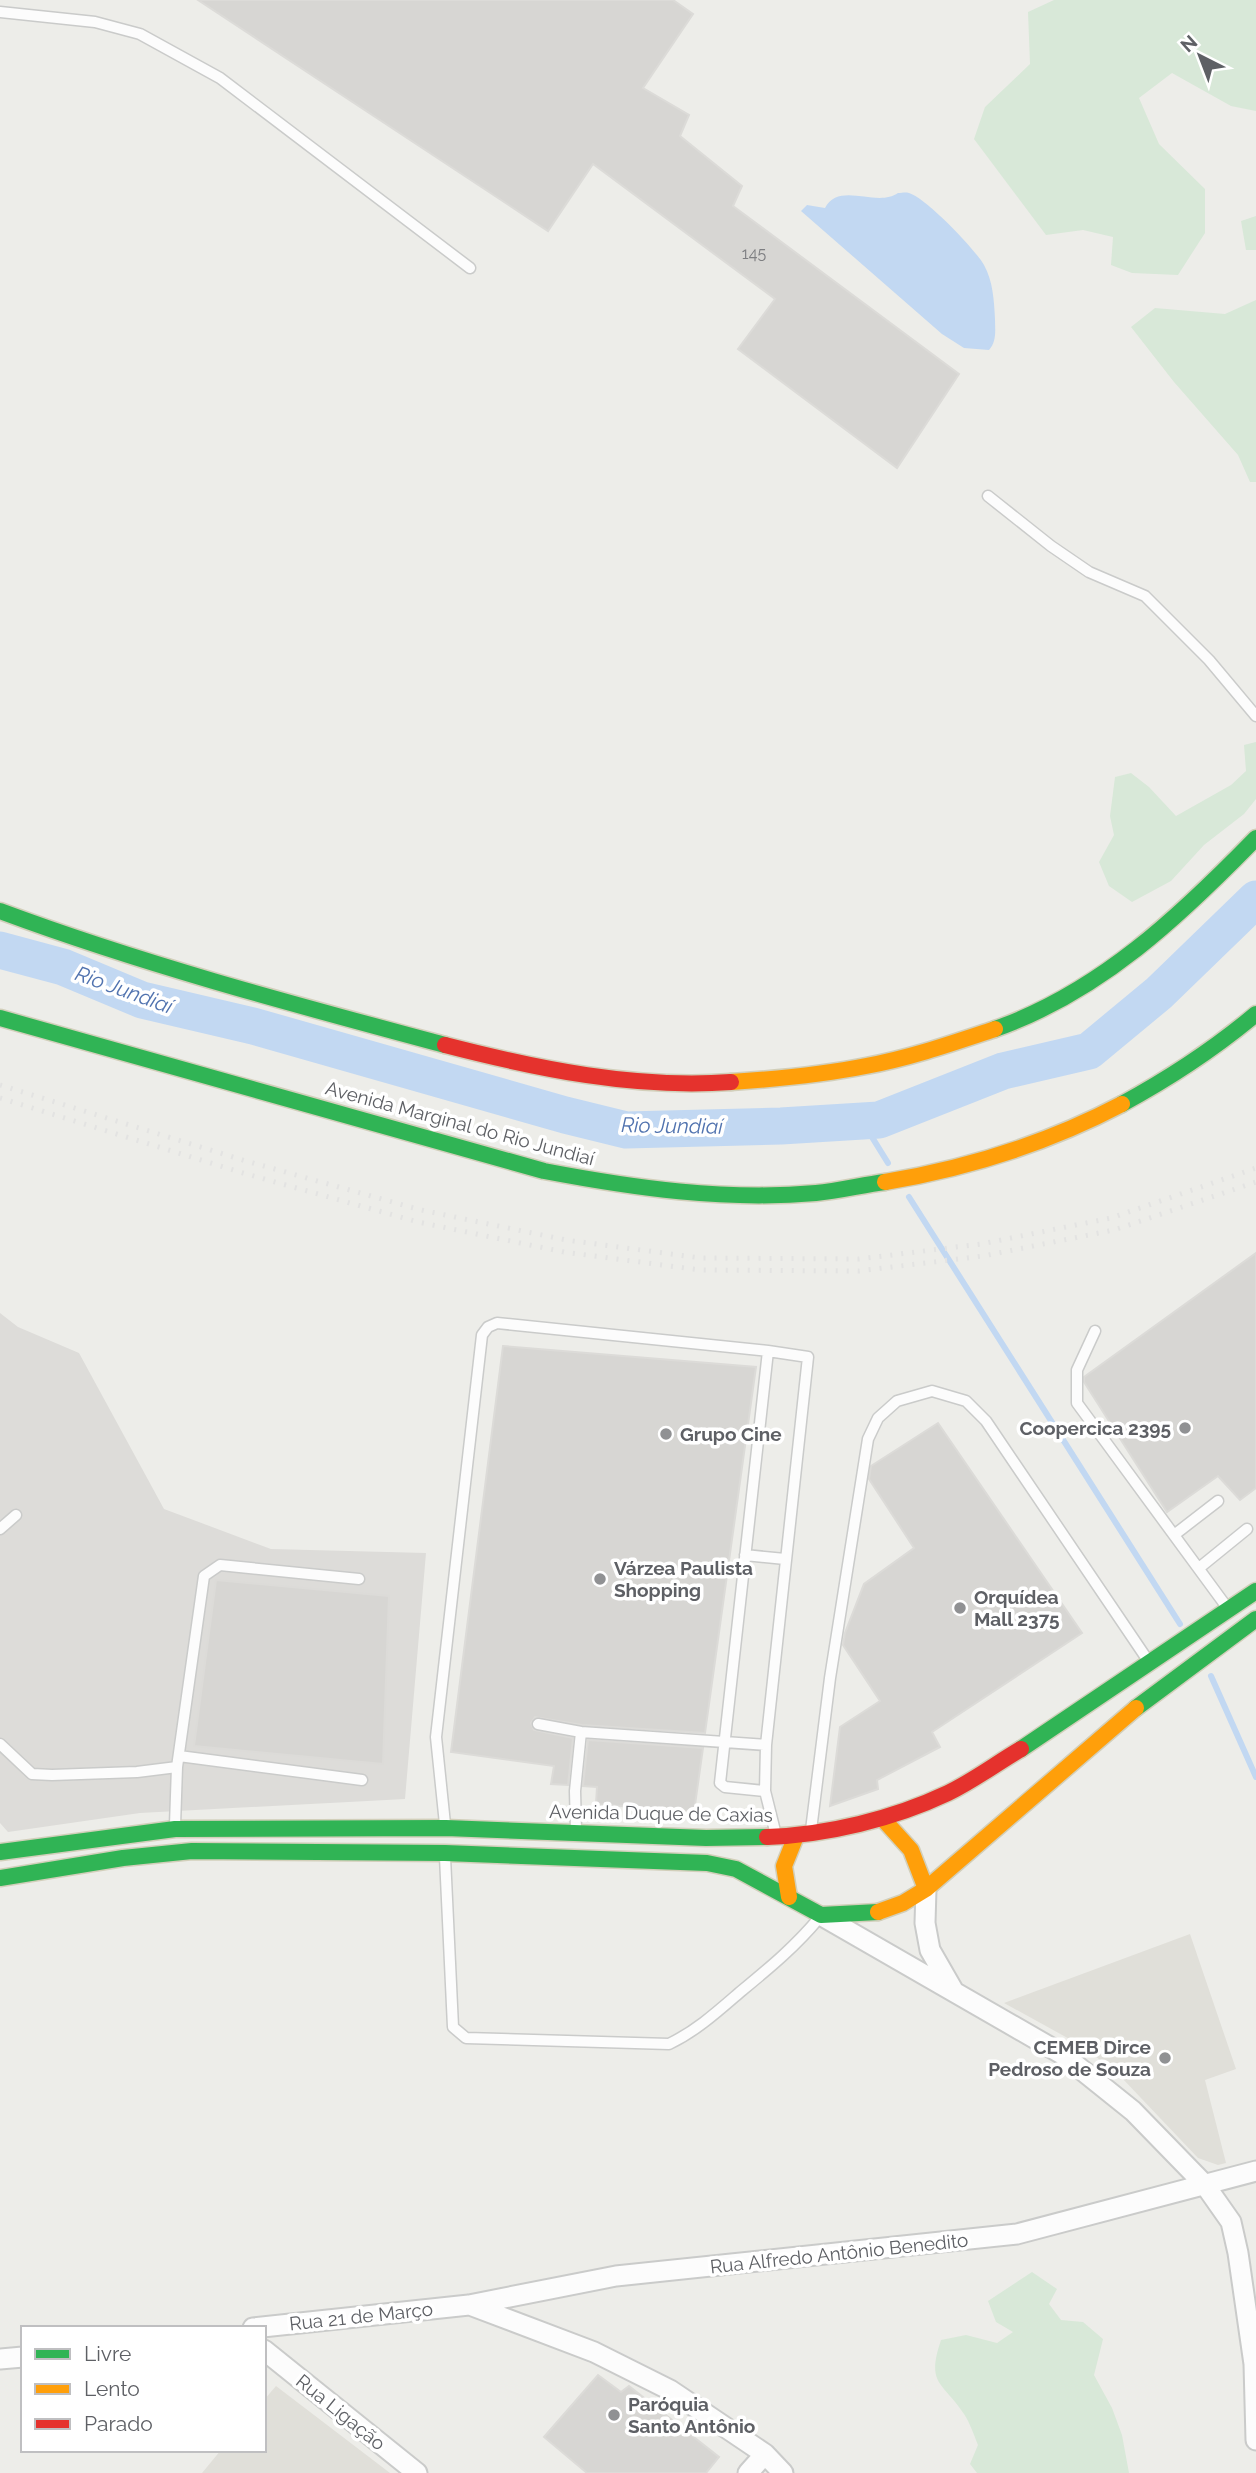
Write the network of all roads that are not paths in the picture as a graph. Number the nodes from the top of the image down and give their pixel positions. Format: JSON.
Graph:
{"nodes":[{"id":1,"x":0,"y":12,"type":"edge"},
{"id":2,"x":470,"y":268,"type":"dead end"},
{"id":3,"x":988,"y":496,"type":"dead end"},
{"id":4,"x":1256,"y":716,"type":"edge"},
{"id":5,"x":1256,"y":838,"type":"edge"},
{"id":6,"x":0,"y":911,"type":"edge"},
{"id":7,"x":1256,"y":1014,"type":"edge"},
{"id":8,"x":0,"y":1018,"type":"edge"},
{"id":9,"x":1095,"y":1331,"type":"dead end"},
{"id":10,"x":768,"y":1351,"type":"junction"},
{"id":11,"x":1218,"y":1501,"type":"dead end"},
{"id":12,"x":16,"y":1515,"type":"dead end"},
{"id":13,"x":0,"y":1529,"type":"edge"},
{"id":14,"x":1247,"y":1529,"type":"dead end"},
{"id":15,"x":1174,"y":1535,"type":"junction"},
{"id":16,"x":744,"y":1555,"type":"junction"},
{"id":17,"x":785,"y":1559,"type":"junction"},
{"id":18,"x":1199,"y":1568,"type":"junction"},
{"id":19,"x":359,"y":1579,"type":"dead end"},
{"id":20,"x":1256,"y":1591,"type":"edge"},
{"id":21,"x":1229,"y":1610,"type":"junction"},
{"id":22,"x":1256,"y":1619,"type":"edge"},
{"id":23,"x":1150,"y":1662,"type":"junction"},
{"id":24,"x":538,"y":1724,"type":"dead end"},
{"id":25,"x":581,"y":1732,"type":"junction"},
{"id":26,"x":724,"y":1741,"type":"junction"},
{"id":27,"x":0,"y":1744,"type":"edge"},
{"id":28,"x":766,"y":1745,"type":"junction"},
{"id":29,"x":179,"y":1756,"type":"junction"},
{"id":30,"x":177,"y":1767,"type":"junction"},
{"id":31,"x":362,"y":1780,"type":"dead end"},
{"id":32,"x":765,"y":1791,"type":"junction"},
{"id":33,"x":883,"y":1819,"type":"junction"},
{"id":34,"x":446,"y":1828,"type":"junction"},
{"id":35,"x":175,"y":1829,"type":"junction"},
{"id":36,"x":576,"y":1834,"type":"junction"},
{"id":37,"x":803,"y":1835,"type":"junction"},
{"id":38,"x":776,"y":1837,"type":"junction"},
{"id":39,"x":2,"y":1849,"type":"edge"},
{"id":40,"x":445,"y":1853,"type":"junction"},
{"id":41,"x":5,"y":1877,"type":"edge"},
{"id":42,"x":926,"y":1889,"type":"junction"},
{"id":43,"x":789,"y":1897,"type":"junction"},
{"id":44,"x":821,"y":1915,"type":"junction"},
{"id":45,"x":953,"y":1990,"type":"junction"},
{"id":46,"x":1256,"y":2171,"type":"edge"},
{"id":47,"x":1205,"y":2185,"type":"junction"},
{"id":48,"x":469,"y":2305,"type":"junction"},
{"id":49,"x":266,"y":2327,"type":"edge"},
{"id":50,"x":266,"y":2352,"type":"edge"},
{"id":51,"x":21,"y":2357,"type":"edge"},
{"id":52,"x":0,"y":2359,"type":"edge"},
{"id":53,"x":1256,"y":2440,"type":"edge"},
{"id":54,"x":765,"y":2454,"type":"junction"},
{"id":55,"x":418,"y":2473,"type":"edge"},
{"id":56,"x":748,"y":2473,"type":"edge"},
{"id":57,"x":783,"y":2473,"type":"edge"}],
"edges":[{"from":1,"to":2,"type":"lane"},
{"from":3,"to":4,"type":"lane"},
{"from":5,"to":6,"type":"main road"},
{"from":7,"to":8,"type":"main road","name":"Avenida Marginal do Rio Jundiaí"},
{"from":9,"to":15,"type":"lane"},
{"from":10,"to":16,"type":"lane"},
{"from":10,"to":17,"type":"lane"},
{"from":10,"to":34,"type":"lane"},
{"from":11,"to":15,"type":"lane"},
{"from":12,"to":13,"type":"lane"},
{"from":14,"to":18,"type":"lane"},
{"from":15,"to":18,"type":"lane"},
{"from":16,"to":17,"type":"lane"},
{"from":16,"to":26,"type":"lane"},
{"from":17,"to":28,"type":"lane"},
{"from":18,"to":21,"type":"lane"},
{"from":19,"to":29,"type":"lane"},
{"from":20,"to":21,"type":"main road","name":"Avenida Duque de Caxias"},
{"from":21,"to":23,"type":"main road","name":"Avenida Duque de Caxias"},
{"from":22,"to":42,"type":"main road"},
{"from":23,"to":33,"type":"main road","name":"Avenida Duque de Caxias"},
{"from":23,"to":37,"type":"lane"},
{"from":24,"to":25,"type":"lane"},
{"from":25,"to":26,"type":"lane"},
{"from":25,"to":36,"type":"lane"},
{"from":26,"to":28,"type":"lane"},
{"from":26,"to":32,"type":"lane"},
{"from":27,"to":30,"type":"lane"},
{"from":28,"to":32,"type":"lane"},
{"from":29,"to":30,"type":"lane"},
{"from":29,"to":31,"type":"lane"},
{"from":30,"to":35,"type":"lane"},
{"from":32,"to":38,"type":"lane"},
{"from":33,"to":37,"type":"main road","name":"Avenida Duque de Caxias"},
{"from":33,"to":42,"type":"main road"},
{"from":34,"to":35,"type":"main road","name":"Avenida Duque de Caxias"},
{"from":34,"to":36,"type":"main road","name":"Avenida Duque de Caxias"},
{"from":35,"to":39,"type":"main road","name":"Avenida Duque de Caxias"},
{"from":36,"to":38,"type":"main road","name":"Avenida Duque de Caxias"},
{"from":37,"to":38,"type":"main road","name":"Avenida Duque de Caxias"},
{"from":37,"to":43,"type":"main road"},
{"from":39,"to":41,"type":"street"},
{"from":40,"to":41,"type":"main road"},
{"from":40,"to":43,"type":"main road"},
{"from":40,"to":44,"type":"lane"},
{"from":42,"to":44,"type":"main road"},
{"from":42,"to":45,"type":"street"},
{"from":43,"to":44,"type":"main road"},
{"from":44,"to":45,"type":"street"},
{"from":45,"to":47,"type":"street"},
{"from":46,"to":47,"type":"street"},
{"from":47,"to":48,"type":"street","name":"Rua Alfredo Antônio Benedito"},
{"from":47,"to":53,"type":"street"},
{"from":48,"to":49,"type":"street","name":"Rua 21 de Março"},
{"from":48,"to":54,"type":"street"},
{"from":50,"to":55,"type":"street","name":"Rua Ligação"},
{"from":51,"to":52,"type":"street"},
{"from":54,"to":56,"type":"street"},
{"from":54,"to":57,"type":"street"}]}
